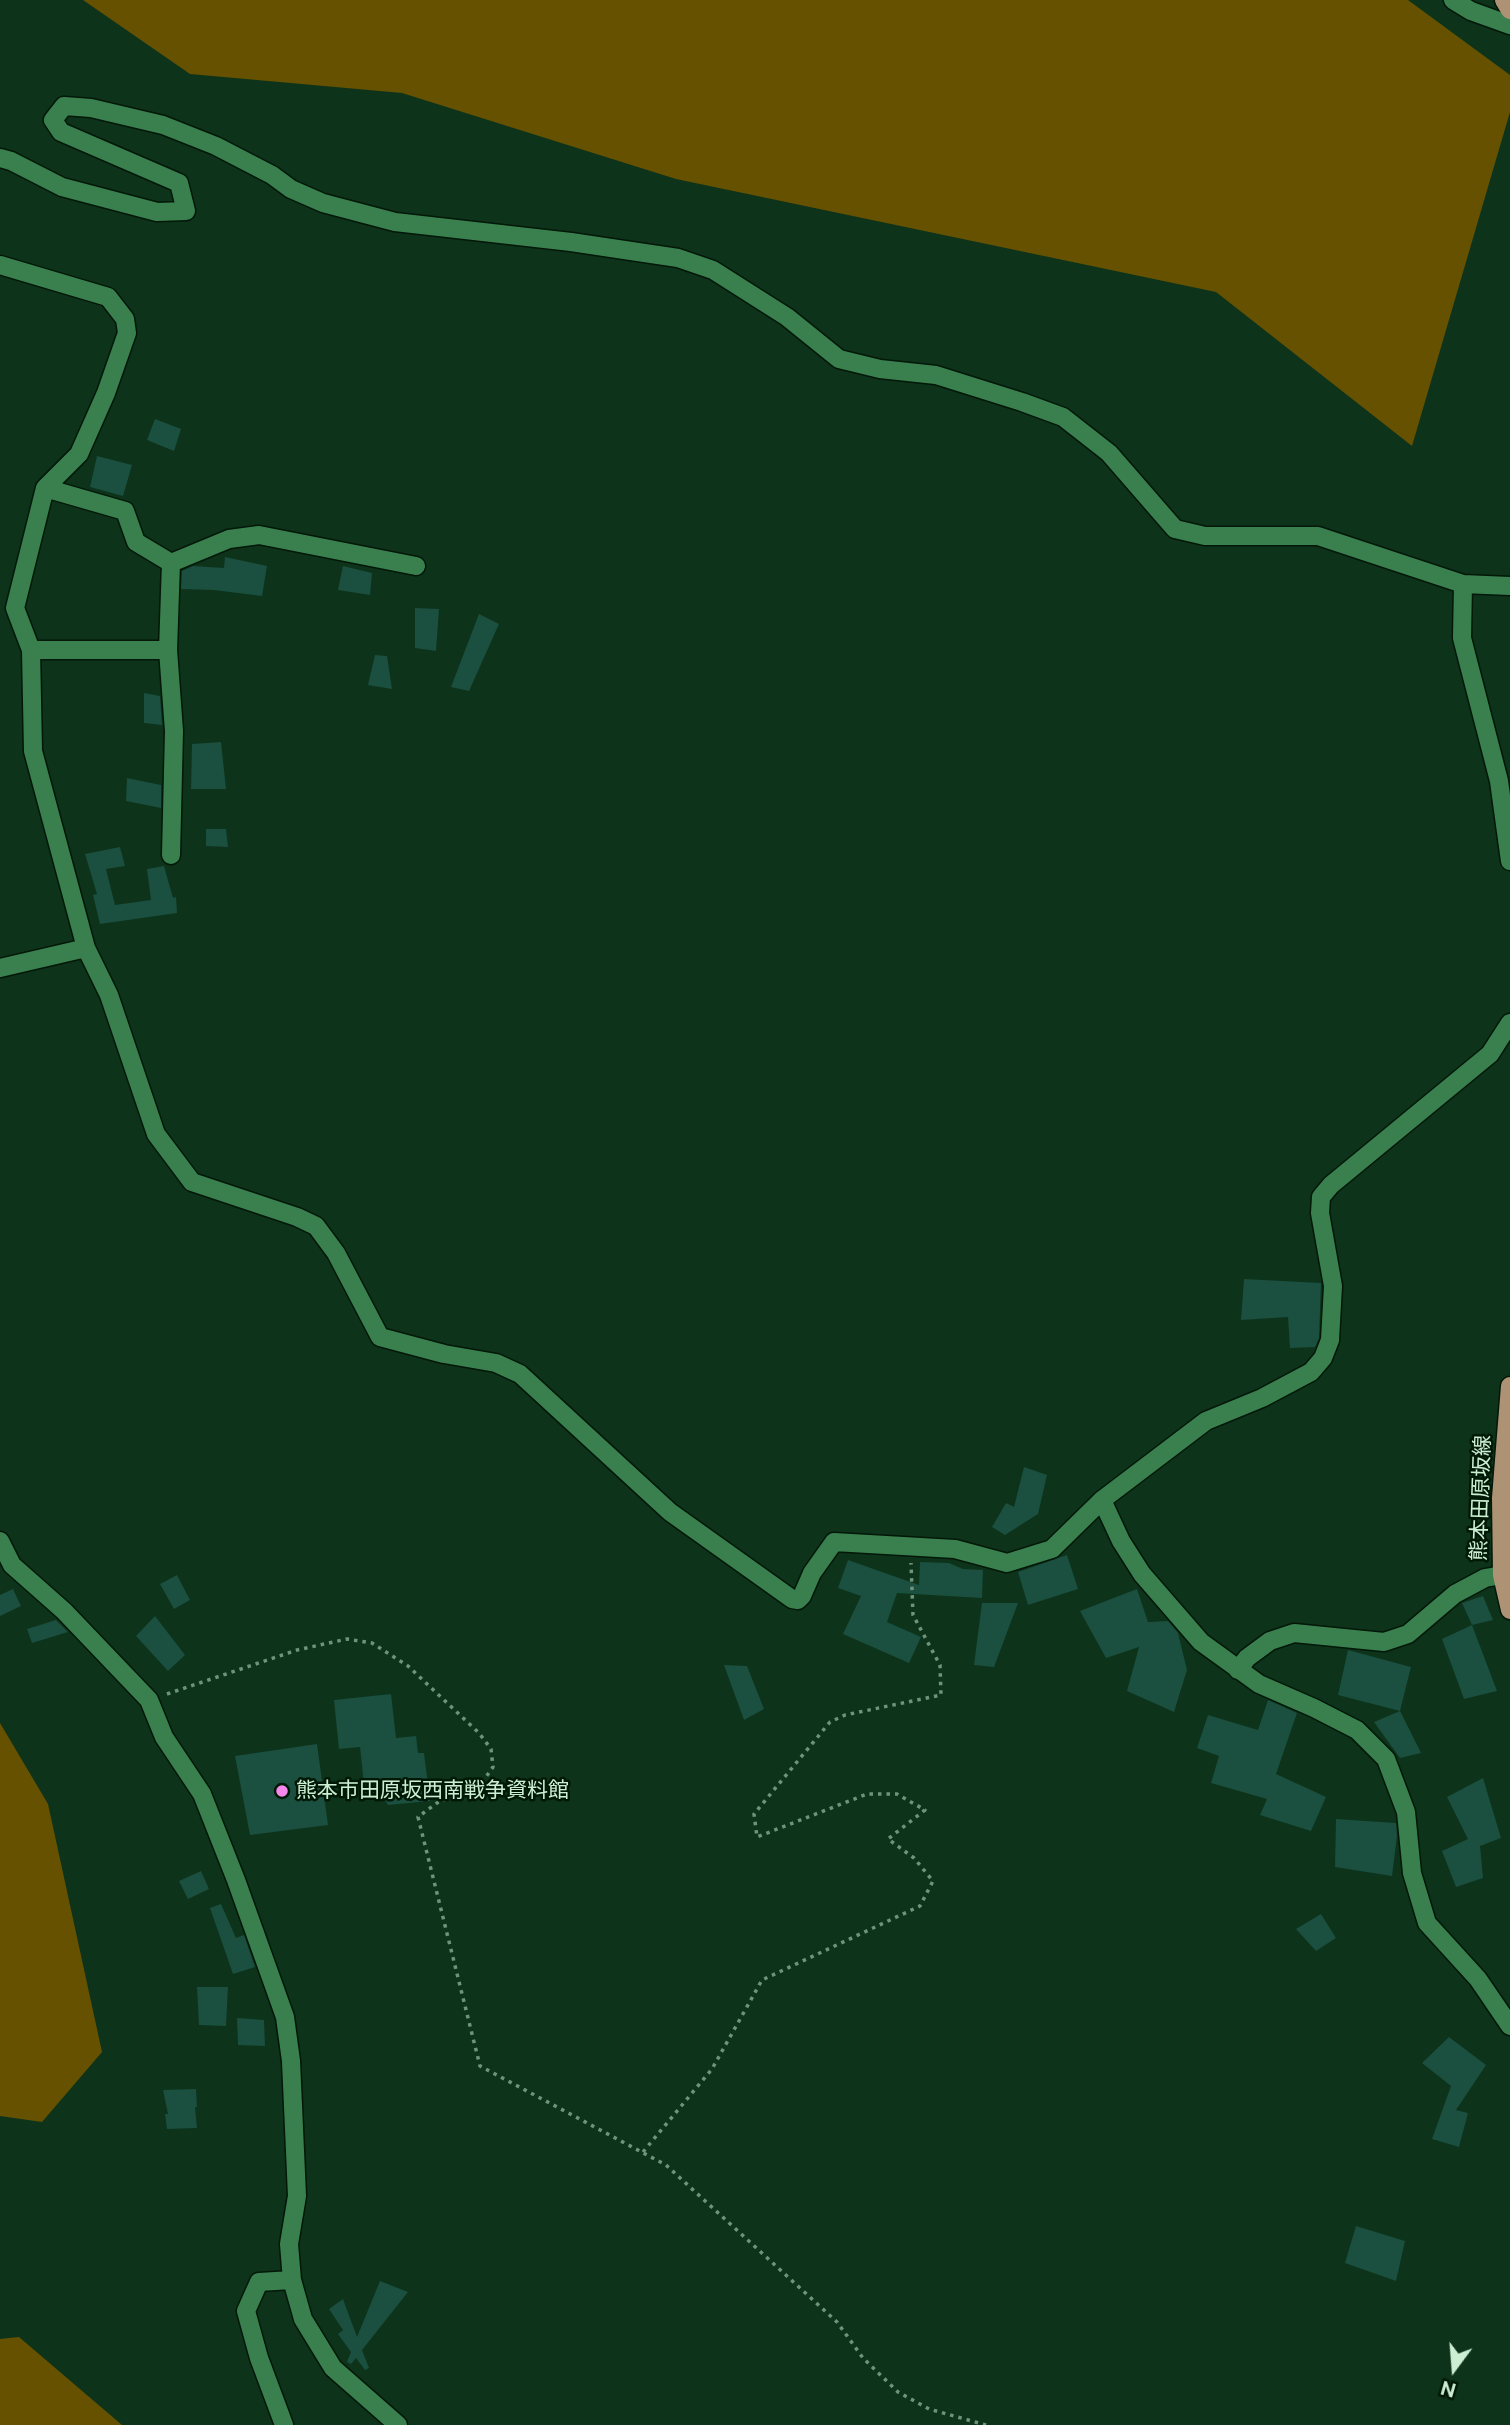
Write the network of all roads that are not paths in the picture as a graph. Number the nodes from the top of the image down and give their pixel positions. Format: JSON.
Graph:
{"nodes":[{"id":1,"x":1453,"y":0,"type":"edge"},
{"id":2,"x":1504,"y":0,"type":"edge"},
{"id":3,"x":1510,"y":10,"type":"edge"},
{"id":4,"x":1510,"y":26,"type":"edge"},
{"id":5,"x":0,"y":158,"type":"edge"},
{"id":6,"x":0,"y":265,"type":"edge"},
{"id":7,"x":45,"y":488,"type":"junction"},
{"id":8,"x":171,"y":563,"type":"junction"},
{"id":9,"x":416,"y":566,"type":"dead end"},
{"id":10,"x":1464,"y":584,"type":"junction"},
{"id":11,"x":1510,"y":586,"type":"edge"},
{"id":12,"x":31,"y":650,"type":"junction"},
{"id":13,"x":168,"y":650,"type":"junction"},
{"id":14,"x":171,"y":855,"type":"dead end"},
{"id":15,"x":1510,"y":861,"type":"edge"},
{"id":16,"x":86,"y":948,"type":"junction"},
{"id":17,"x":0,"y":968,"type":"edge"},
{"id":18,"x":1510,"y":1023,"type":"edge"},
{"id":19,"x":1510,"y":1387,"type":"edge"},
{"id":20,"x":1102,"y":1500,"type":"junction"},
{"id":21,"x":0,"y":1541,"type":"edge"},
{"id":22,"x":1502,"y":1575,"type":"junction"},
{"id":23,"x":1510,"y":1610,"type":"edge"},
{"id":24,"x":1238,"y":1670,"type":"junction"},
{"id":25,"x":1510,"y":2026,"type":"edge"},
{"id":26,"x":292,"y":2280,"type":"junction"},
{"id":27,"x":284,"y":2425,"type":"edge"},
{"id":28,"x":398,"y":2425,"type":"edge"}],
"edges":[{"from":1,"to":4,"type":"street"},
{"from":2,"to":3,"type":"main road"},
{"from":5,"to":10,"type":"street"},
{"from":6,"to":7,"type":"street"},
{"from":7,"to":8,"type":"street"},
{"from":7,"to":12,"type":"street"},
{"from":8,"to":9,"type":"street"},
{"from":8,"to":13,"type":"street"},
{"from":10,"to":11,"type":"street"},
{"from":10,"to":15,"type":"street"},
{"from":12,"to":13,"type":"street"},
{"from":12,"to":16,"type":"street"},
{"from":13,"to":14,"type":"street"},
{"from":16,"to":17,"type":"street"},
{"from":16,"to":20,"type":"street"},
{"from":18,"to":20,"type":"street"},
{"from":19,"to":22,"type":"main road","name":"熊本田原坂線"},
{"from":20,"to":24,"type":"street"},
{"from":21,"to":26,"type":"street"},
{"from":22,"to":23,"type":"main road","name":"熊本田原坂線"},
{"from":22,"to":24,"type":"street"},
{"from":24,"to":25,"type":"street"},
{"from":26,"to":27,"type":"street"},
{"from":26,"to":28,"type":"street"}]}
